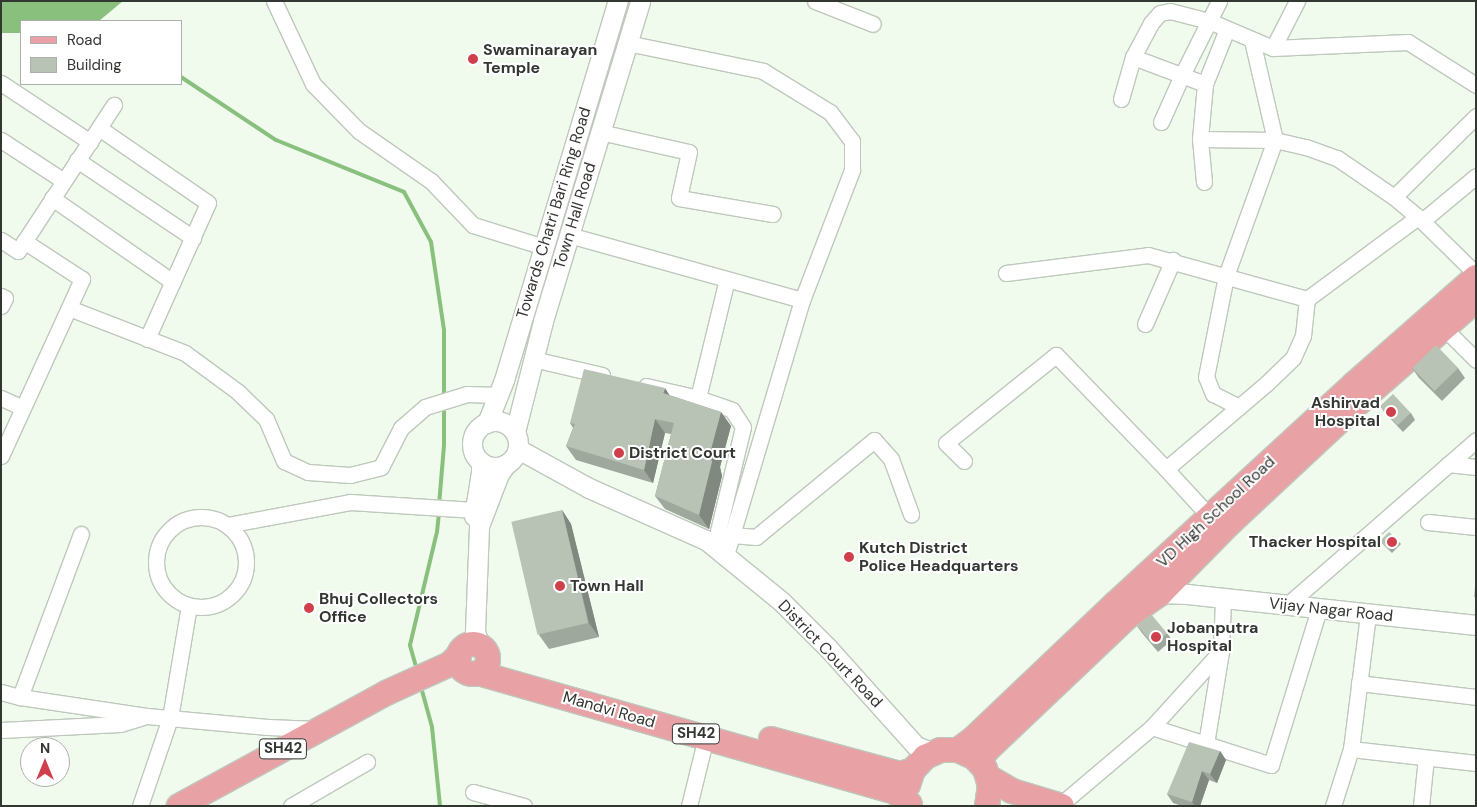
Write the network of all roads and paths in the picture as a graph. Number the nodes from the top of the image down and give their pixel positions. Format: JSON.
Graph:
{"nodes":[{"id":1,"x":274,"y":1,"type":"edge"},
{"id":2,"x":618,"y":1,"type":"edge"},
{"id":3,"x":640,"y":1,"type":"edge"},
{"id":4,"x":816,"y":1,"type":"edge"},
{"id":5,"x":1219,"y":1,"type":"edge"},
{"id":6,"x":1297,"y":1,"type":"edge"},
{"id":7,"x":1209,"y":21,"type":"junction"},
{"id":8,"x":873,"y":24,"type":"dead end"},
{"id":9,"x":1227,"y":29,"type":"junction"},
{"id":10,"x":1252,"y":40,"type":"junction"},
{"id":11,"x":627,"y":44,"type":"junction"},
{"id":12,"x":1273,"y":48,"type":"junction"},
{"id":13,"x":1133,"y":58,"type":"junction"},
{"id":14,"x":1182,"y":75,"type":"junction"},
{"id":15,"x":1,"y":83,"type":"edge"},
{"id":16,"x":1206,"y":84,"type":"junction"},
{"id":17,"x":1476,"y":85,"type":"edge"},
{"id":18,"x":1121,"y":99,"type":"dead end"},
{"id":19,"x":114,"y":105,"type":"dead end"},
{"id":20,"x":1476,"y":116,"type":"edge"},
{"id":21,"x":1162,"y":122,"type":"dead end"},
{"id":22,"x":100,"y":128,"type":"junction"},
{"id":23,"x":600,"y":132,"type":"junction"},
{"id":24,"x":1200,"y":139,"type":"junction"},
{"id":25,"x":1,"y":140,"type":"edge"},
{"id":26,"x":1275,"y":140,"type":"junction"},
{"id":27,"x":90,"y":142,"type":"junction"},
{"id":28,"x":78,"y":160,"type":"junction"},
{"id":29,"x":1476,"y":176,"type":"edge"},
{"id":30,"x":64,"y":181,"type":"junction"},
{"id":31,"x":1204,"y":182,"type":"dead end"},
{"id":32,"x":1394,"y":197,"type":"junction"},
{"id":33,"x":52,"y":198,"type":"junction"},
{"id":34,"x":773,"y":214,"type":"dead end"},
{"id":35,"x":1420,"y":219,"type":"junction"},
{"id":36,"x":569,"y":236,"type":"junction"},
{"id":37,"x":193,"y":238,"type":"junction"},
{"id":38,"x":1,"y":240,"type":"edge"},
{"id":39,"x":24,"y":241,"type":"junction"},
{"id":40,"x":544,"y":247,"type":"junction"},
{"id":41,"x":1173,"y":260,"type":"junction"},
{"id":42,"x":1006,"y":273,"type":"dead end"},
{"id":43,"x":1476,"y":275,"type":"edge"},
{"id":44,"x":1226,"y":276,"type":"junction"},
{"id":45,"x":727,"y":279,"type":"junction"},
{"id":46,"x":173,"y":282,"type":"junction"},
{"id":47,"x":1,"y":296,"type":"edge"},
{"id":48,"x":1307,"y":299,"type":"junction"},
{"id":49,"x":802,"y":300,"type":"junction"},
{"id":50,"x":1476,"y":300,"type":"edge"},
{"id":51,"x":1,"y":306,"type":"edge"},
{"id":52,"x":69,"y":308,"type":"junction"},
{"id":53,"x":1145,"y":324,"type":"dead end"},
{"id":54,"x":1444,"y":328,"type":"junction"},
{"id":55,"x":147,"y":339,"type":"junction"},
{"id":56,"x":533,"y":359,"type":"junction"},
{"id":57,"x":1476,"y":360,"type":"edge"},
{"id":58,"x":498,"y":395,"type":"junction"},
{"id":59,"x":1,"y":398,"type":"edge"},
{"id":60,"x":698,"y":398,"type":"junction"},
{"id":61,"x":1239,"y":407,"type":"junction"},
{"id":62,"x":23,"y":408,"type":"junction"},
{"id":63,"x":487,"y":423,"type":"junction"},
{"id":64,"x":1476,"y":440,"type":"edge"},
{"id":65,"x":513,"y":451,"type":"junction"},
{"id":66,"x":1,"y":456,"type":"edge"},
{"id":67,"x":964,"y":461,"type":"dead end"},
{"id":68,"x":481,"y":462,"type":"junction"},
{"id":69,"x":1448,"y":464,"type":"junction"},
{"id":70,"x":1476,"y":468,"type":"edge"},
{"id":71,"x":1166,"y":469,"type":"junction"},
{"id":72,"x":475,"y":510,"type":"junction"},
{"id":73,"x":911,"y":514,"type":"dead end"},
{"id":74,"x":1210,"y":517,"type":"junction"},
{"id":75,"x":1428,"y":522,"type":"dead end"},
{"id":76,"x":226,"y":525,"type":"junction"},
{"id":77,"x":1476,"y":527,"type":"edge"},
{"id":78,"x":81,"y":534,"type":"dead end"},
{"id":79,"x":732,"y":550,"type":"junction"},
{"id":80,"x":1163,"y":583,"type":"junction"},
{"id":81,"x":1223,"y":599,"type":"junction"},
{"id":82,"x":189,"y":606,"type":"junction"},
{"id":83,"x":1286,"y":606,"type":"junction"},
{"id":84,"x":1320,"y":609,"type":"junction"},
{"id":85,"x":1368,"y":614,"type":"junction"},
{"id":86,"x":1476,"y":625,"type":"edge"},
{"id":87,"x":1221,"y":651,"type":"junction"},
{"id":88,"x":468,"y":661,"type":"junction"},
{"id":89,"x":1359,"y":683,"type":"junction"},
{"id":90,"x":1,"y":692,"type":"edge"},
{"id":91,"x":20,"y":697,"type":"junction"},
{"id":92,"x":1476,"y":697,"type":"edge"},
{"id":93,"x":388,"y":700,"type":"junction"},
{"id":94,"x":147,"y":716,"type":"junction"},
{"id":95,"x":170,"y":718,"type":"junction"},
{"id":96,"x":1152,"y":727,"type":"junction"},
{"id":97,"x":320,"y":729,"type":"junction"},
{"id":98,"x":1,"y":730,"type":"edge"},
{"id":99,"x":1206,"y":744,"type":"junction"},
{"id":100,"x":703,"y":749,"type":"dead end"},
{"id":101,"x":1351,"y":749,"type":"junction"},
{"id":102,"x":958,"y":750,"type":"junction"},
{"id":103,"x":920,"y":758,"type":"junction"},
{"id":104,"x":1426,"y":758,"type":"junction"},
{"id":105,"x":367,"y":762,"type":"dead end"},
{"id":106,"x":1476,"y":763,"type":"edge"},
{"id":107,"x":984,"y":770,"type":"junction"},
{"id":108,"x":473,"y":792,"type":"dead end"},
{"id":109,"x":296,"y":804,"type":"edge"},
{"id":110,"x":911,"y":805,"type":"edge"},
{"id":111,"x":140,"y":806,"type":"edge"},
{"id":112,"x":180,"y":806,"type":"edge"},
{"id":113,"x":210,"y":806,"type":"edge"},
{"id":114,"x":524,"y":806,"type":"edge"},
{"id":115,"x":688,"y":806,"type":"edge"},
{"id":116,"x":987,"y":806,"type":"edge"},
{"id":117,"x":1061,"y":806,"type":"edge"},
{"id":118,"x":1333,"y":806,"type":"edge"},
{"id":119,"x":1421,"y":806,"type":"edge"}],
"edges":[{"from":1,"to":40,"type":"street"},
{"from":2,"to":40,"type":"street","name":"Towards Chatri Bari Ring Road"},
{"from":3,"to":11,"type":"street","name":"Town Hall Road"},
{"from":4,"to":8,"type":"street"},
{"from":5,"to":7,"type":"street"},
{"from":6,"to":12,"type":"street"},
{"from":7,"to":9,"type":"street"},
{"from":7,"to":13,"type":"street"},
{"from":7,"to":14,"type":"street"},
{"from":9,"to":10,"type":"street"},
{"from":9,"to":16,"type":"street"},
{"from":10,"to":12,"type":"street"},
{"from":10,"to":26,"type":"street"},
{"from":11,"to":23,"type":"street","name":"Town Hall Road"},
{"from":11,"to":49,"type":"street"},
{"from":12,"to":17,"type":"street"},
{"from":13,"to":14,"type":"street"},
{"from":13,"to":18,"type":"street"},
{"from":14,"to":16,"type":"street"},
{"from":14,"to":21,"type":"street"},
{"from":15,"to":27,"type":"street"},
{"from":16,"to":24,"type":"street"},
{"from":19,"to":22,"type":"street"},
{"from":20,"to":32,"type":"street"},
{"from":22,"to":27,"type":"street"},
{"from":22,"to":37,"type":"street"},
{"from":23,"to":34,"type":"street"},
{"from":23,"to":36,"type":"street","name":"Town Hall Road"},
{"from":24,"to":26,"type":"street"},
{"from":24,"to":31,"type":"street"},
{"from":25,"to":30,"type":"street"},
{"from":26,"to":32,"type":"street"},
{"from":26,"to":44,"type":"street"},
{"from":27,"to":28,"type":"street"},
{"from":28,"to":30,"type":"street"},
{"from":28,"to":37,"type":"street"},
{"from":29,"to":35,"type":"street"},
{"from":30,"to":33,"type":"street"},
{"from":32,"to":35,"type":"street"},
{"from":33,"to":39,"type":"street"},
{"from":33,"to":46,"type":"street"},
{"from":35,"to":43,"type":"street"},
{"from":35,"to":48,"type":"street"},
{"from":36,"to":45,"type":"street"},
{"from":36,"to":56,"type":"street","name":"Town Hall Road"},
{"from":37,"to":46,"type":"street"},
{"from":38,"to":39,"type":"street"},
{"from":39,"to":52,"type":"street"},
{"from":40,"to":58,"type":"street","name":"Towards Chatri Bari Ring Road"},
{"from":41,"to":42,"type":"street"},
{"from":41,"to":44,"type":"street"},
{"from":41,"to":53,"type":"street"},
{"from":43,"to":74,"type":"main road","name":"VD High School Road"},
{"from":44,"to":48,"type":"street"},
{"from":44,"to":61,"type":"street"},
{"from":45,"to":49,"type":"street"},
{"from":45,"to":60,"type":"street"},
{"from":46,"to":55,"type":"street"},
{"from":47,"to":51,"type":"street"},
{"from":48,"to":61,"type":"street"},
{"from":49,"to":79,"type":"street"},
{"from":50,"to":54,"type":"main road","name":"VD High School Road"},
{"from":52,"to":55,"type":"street"},
{"from":52,"to":62,"type":"street"},
{"from":54,"to":57,"type":"street"},
{"from":54,"to":80,"type":"main road","name":"VD High School Road"},
{"from":55,"to":58,"type":"street"},
{"from":56,"to":60,"type":"street"},
{"from":56,"to":65,"type":"street","name":"Town Hall Road"},
{"from":58,"to":63,"type":"street","name":"Towards Chatri Bari Ring Road"},
{"from":59,"to":62,"type":"street"},
{"from":60,"to":79,"type":"street"},
{"from":61,"to":71,"type":"street"},
{"from":62,"to":66,"type":"street"},
{"from":63,"to":65,"type":"street"},
{"from":63,"to":68,"type":"street"},
{"from":64,"to":69,"type":"street"},
{"from":65,"to":68,"type":"street"},
{"from":65,"to":79,"type":"street","name":"District Court Road"},
{"from":65,"to":88,"type":"street","name":"Town Hall Road"},
{"from":67,"to":71,"type":"street"},
{"from":68,"to":72,"type":"street"},
{"from":69,"to":70,"type":"street"},
{"from":69,"to":83,"type":"street"},
{"from":71,"to":74,"type":"street"},
{"from":72,"to":76,"type":"street"},
{"from":72,"to":88,"type":"street"},
{"from":73,"to":79,"type":"street"},
{"from":74,"to":80,"type":"main road","name":"VD High School Road"},
{"from":75,"to":77,"type":"street"},
{"from":76,"to":82,"type":"street"},
{"from":76,"to":82,"type":"street"},
{"from":78,"to":91,"type":"street"},
{"from":79,"to":103,"type":"street","name":"District Court Road"},
{"from":80,"to":81,"type":"street","name":"Vijay Nagar Road"},
{"from":80,"to":102,"type":"main road","name":"VD High School Road"},
{"from":80,"to":107,"type":"main road","name":"VD High School Road"},
{"from":81,"to":83,"type":"street","name":"Vijay Nagar Road"},
{"from":81,"to":87,"type":"street"},
{"from":82,"to":95,"type":"street"},
{"from":83,"to":84,"type":"street","name":"Vijay Nagar Road"},
{"from":84,"to":85,"type":"street","name":"Vijay Nagar Road"},
{"from":84,"to":99,"type":"street"},
{"from":85,"to":86,"type":"street","name":"Vijay Nagar Road"},
{"from":85,"to":89,"type":"street"},
{"from":87,"to":96,"type":"street"},
{"from":87,"to":99,"type":"street"},
{"from":88,"to":93,"type":"main road","number":"SH42"},
{"from":88,"to":103,"type":"main road","name":"Mandvi Road","number":"SH42"},
{"from":88,"to":110,"type":"main road","name":"Mandvi Road","number":"SH42"},
{"from":89,"to":92,"type":"street"},
{"from":89,"to":101,"type":"street"},
{"from":90,"to":91,"type":"street"},
{"from":91,"to":94,"type":"street"},
{"from":93,"to":97,"type":"main road","number":"SH42"},
{"from":93,"to":113,"type":"main road","number":"SH42"},
{"from":94,"to":95,"type":"street"},
{"from":94,"to":98,"type":"street"},
{"from":95,"to":97,"type":"street"},
{"from":95,"to":111,"type":"street"},
{"from":96,"to":99,"type":"street"},
{"from":96,"to":117,"type":"street"},
{"from":97,"to":112,"type":"main road","number":"SH42"},
{"from":100,"to":115,"type":"street"},
{"from":101,"to":104,"type":"street"},
{"from":101,"to":118,"type":"street"},
{"from":102,"to":103,"type":"main road","name":"Mandvi Road"},
{"from":102,"to":107,"type":"main road"},
{"from":103,"to":110,"type":"main road"},
{"from":104,"to":106,"type":"street"},
{"from":104,"to":119,"type":"street"},
{"from":105,"to":109,"type":"street"},
{"from":107,"to":116,"type":"main road"},
{"from":107,"to":117,"type":"main road"},
{"from":108,"to":114,"type":"street"}]}
